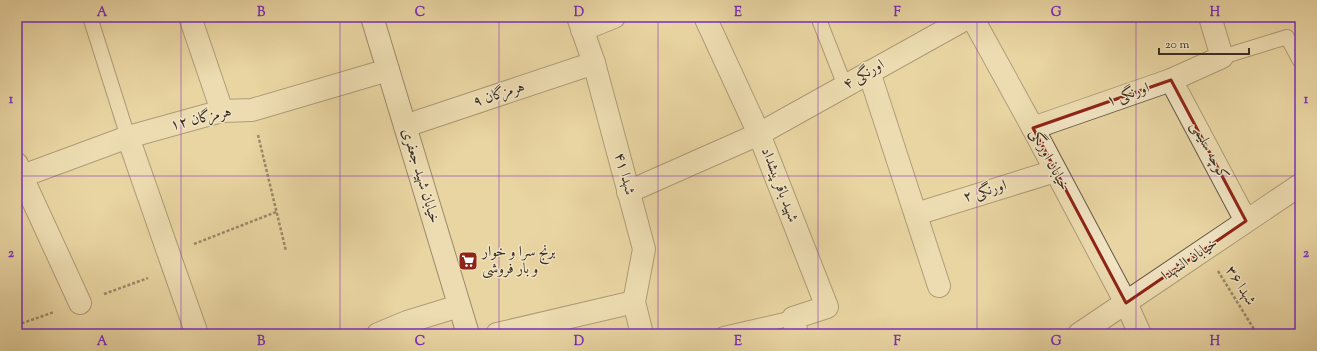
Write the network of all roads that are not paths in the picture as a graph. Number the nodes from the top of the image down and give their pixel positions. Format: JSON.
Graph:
{"nodes":[{"id":1,"x":90,"y":17,"type":"edge"},
{"id":2,"x":190,"y":17,"type":"edge"},
{"id":3,"x":372,"y":17,"type":"edge"},
{"id":4,"x":614,"y":17,"type":"edge"},
{"id":5,"x":705,"y":17,"type":"edge"},
{"id":6,"x":818,"y":17,"type":"edge"},
{"id":7,"x":970,"y":17,"type":"edge"},
{"id":8,"x":1210,"y":17,"type":"edge"},
{"id":9,"x":580,"y":24,"type":"edge"},
{"id":10,"x":1222,"y":57,"type":"junction"},
{"id":11,"x":1300,"y":61,"type":"edge"},
{"id":12,"x":594,"y":63,"type":"junction"},
{"id":13,"x":388,"y":70,"type":"junction"},
{"id":14,"x":869,"y":72,"type":"junction"},
{"id":15,"x":1171,"y":80,"type":"junction"},
{"id":16,"x":845,"y":86,"type":"junction"},
{"id":17,"x":222,"y":111,"type":"junction"},
{"id":18,"x":405,"y":126,"type":"junction"},
{"id":19,"x":1033,"y":128,"type":"junction"},
{"id":20,"x":759,"y":134,"type":"junction"},
{"id":21,"x":128,"y":138,"type":"junction"},
{"id":22,"x":1055,"y":171,"type":"junction"},
{"id":23,"x":19,"y":173,"type":"edge"},
{"id":24,"x":1300,"y":185,"type":"edge"},
{"id":25,"x":628,"y":192,"type":"junction"},
{"id":26,"x":916,"y":214,"type":"junction"},
{"id":27,"x":1246,"y":221,"type":"junction"},
{"id":28,"x":940,"y":286,"type":"dead end"},
{"id":29,"x":634,"y":302,"type":"junction"},
{"id":30,"x":80,"y":303,"type":"dead end"},
{"id":31,"x":1126,"y":303,"type":"junction"},
{"id":32,"x":459,"y":306,"type":"junction"},
{"id":33,"x":795,"y":326,"type":"edge"},
{"id":34,"x":198,"y":334,"type":"edge"},
{"id":35,"x":378,"y":334,"type":"edge"},
{"id":36,"x":468,"y":334,"type":"edge"},
{"id":37,"x":497,"y":334,"type":"edge"},
{"id":38,"x":642,"y":334,"type":"edge"},
{"id":39,"x":723,"y":334,"type":"edge"},
{"id":40,"x":1079,"y":334,"type":"edge"},
{"id":41,"x":1140,"y":334,"type":"edge"}],
"edges":[{"from":1,"to":21,"type":"lane"},
{"from":2,"to":17,"type":"street"},
{"from":3,"to":13,"type":"street","name":"خیابان شهید جعفری"},
{"from":4,"to":9,"type":"street"},
{"from":5,"to":20,"type":"street","name":"شهید باقر پیشداد"},
{"from":6,"to":16,"type":"lane"},
{"from":7,"to":14,"type":"street","name":"اورنگی ۴"},
{"from":7,"to":19,"type":"street","name":"خیابان اورنگی"},
{"from":8,"to":10,"type":"street"},
{"from":9,"to":12,"type":"street","name":"شهدا ۴۱"},
{"from":10,"to":11,"type":"lane"},
{"from":10,"to":15,"type":"street","name":"اورنگی ۱"},
{"from":12,"to":18,"type":"street","name":"هرمزگان ۹"},
{"from":12,"to":25,"type":"street","name":"شهدا ۴۱"},
{"from":13,"to":17,"type":"street","name":"هرمزگان ۱۲"},
{"from":13,"to":18,"type":"street","name":"خیابان شهید جعفری"},
{"from":14,"to":16,"type":"street","name":"اورنگی ۴"},
{"from":14,"to":26,"type":"street"},
{"from":15,"to":19,"type":"street","name":"اورنگی ۱"},
{"from":15,"to":27,"type":"street","name":"کوچه سلیمی"},
{"from":16,"to":20,"type":"street","name":"اورنگی ۴"},
{"from":17,"to":21,"type":"street","name":"هرمزگان ۱۲"},
{"from":18,"to":32,"type":"street","name":"خیابان شهید جعفری"},
{"from":19,"to":22,"type":"street","name":"خیابان اورنگی"},
{"from":20,"to":25,"type":"street","name":"اورنگی ۴"},
{"from":20,"to":33,"type":"street","name":"شهید باقر پیشداد"},
{"from":21,"to":23,"type":"street","name":"هرمزگان ۱۲"},
{"from":21,"to":34,"type":"street"},
{"from":22,"to":26,"type":"street","name":"اورنگی ۲"},
{"from":22,"to":31,"type":"street","name":"خیابان اورنگی"},
{"from":23,"to":30,"type":"street"},
{"from":24,"to":27,"type":"street","name":"خیابان الشهدا"},
{"from":25,"to":29,"type":"street","name":"شهدا ۴۱"},
{"from":26,"to":28,"type":"street"},
{"from":27,"to":31,"type":"street","name":"خیابان الشهدا"},
{"from":29,"to":37,"type":"street"},
{"from":29,"to":38,"type":"street","name":"شهدا ۴۱"},
{"from":31,"to":40,"type":"street","name":"خیابان الشهدا"},
{"from":31,"to":41,"type":"street","name":"خیابان اورنگی"},
{"from":32,"to":35,"type":"street"},
{"from":32,"to":36,"type":"street","name":"خیابان شهید جعفری"},
{"from":33,"to":39,"type":"lane"}]}
